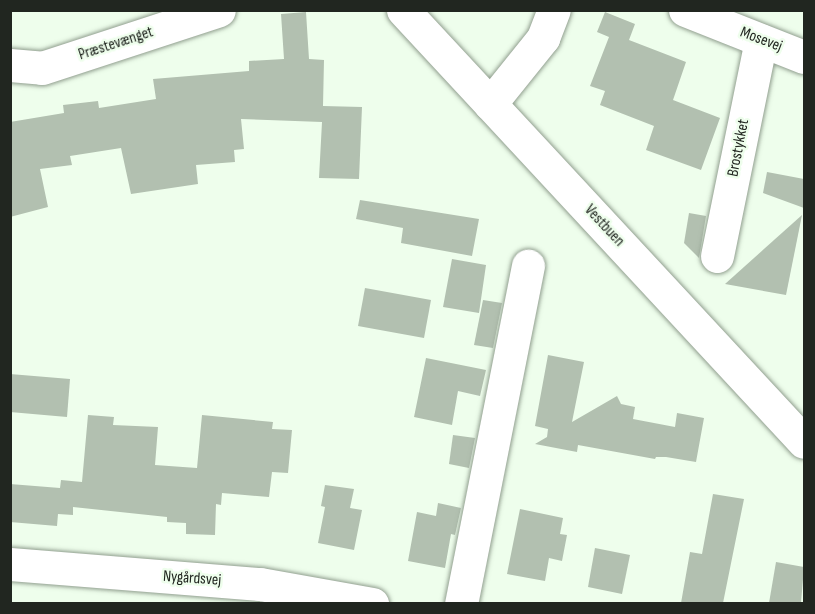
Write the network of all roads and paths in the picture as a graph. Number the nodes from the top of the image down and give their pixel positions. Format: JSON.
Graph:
{"nodes":[{"id":1,"x":219,"y":10,"type":"edge"},
{"id":2,"x":403,"y":10,"type":"edge"},
{"id":3,"x":554,"y":10,"type":"edge"},
{"id":4,"x":685,"y":10,"type":"edge"},
{"id":5,"x":761,"y":40,"type":"junction"},
{"id":6,"x":804,"y":57,"type":"edge"},
{"id":7,"x":10,"y":65,"type":"edge"},
{"id":8,"x":490,"y":104,"type":"junction"},
{"id":9,"x":717,"y":256,"type":"dead end"},
{"id":10,"x":528,"y":266,"type":"dead end"},
{"id":11,"x":804,"y":442,"type":"edge"},
{"id":12,"x":10,"y":564,"type":"edge"},
{"id":13,"x":372,"y":603,"type":"edge"},
{"id":14,"x":461,"y":603,"type":"edge"}],
"edges":[{"from":1,"to":7,"type":"street","name":"Præstevænget"},
{"from":2,"to":8,"type":"street","name":"Vestbuen"},
{"from":3,"to":8,"type":"street"},
{"from":4,"to":5,"type":"street","name":"Mosevej"},
{"from":5,"to":6,"type":"street","name":"Mosevej"},
{"from":5,"to":9,"type":"street","name":"Brostykket"},
{"from":8,"to":11,"type":"street","name":"Vestbuen"},
{"from":10,"to":14,"type":"street"},
{"from":12,"to":13,"type":"street","name":"Nygårdsvej"}]}
